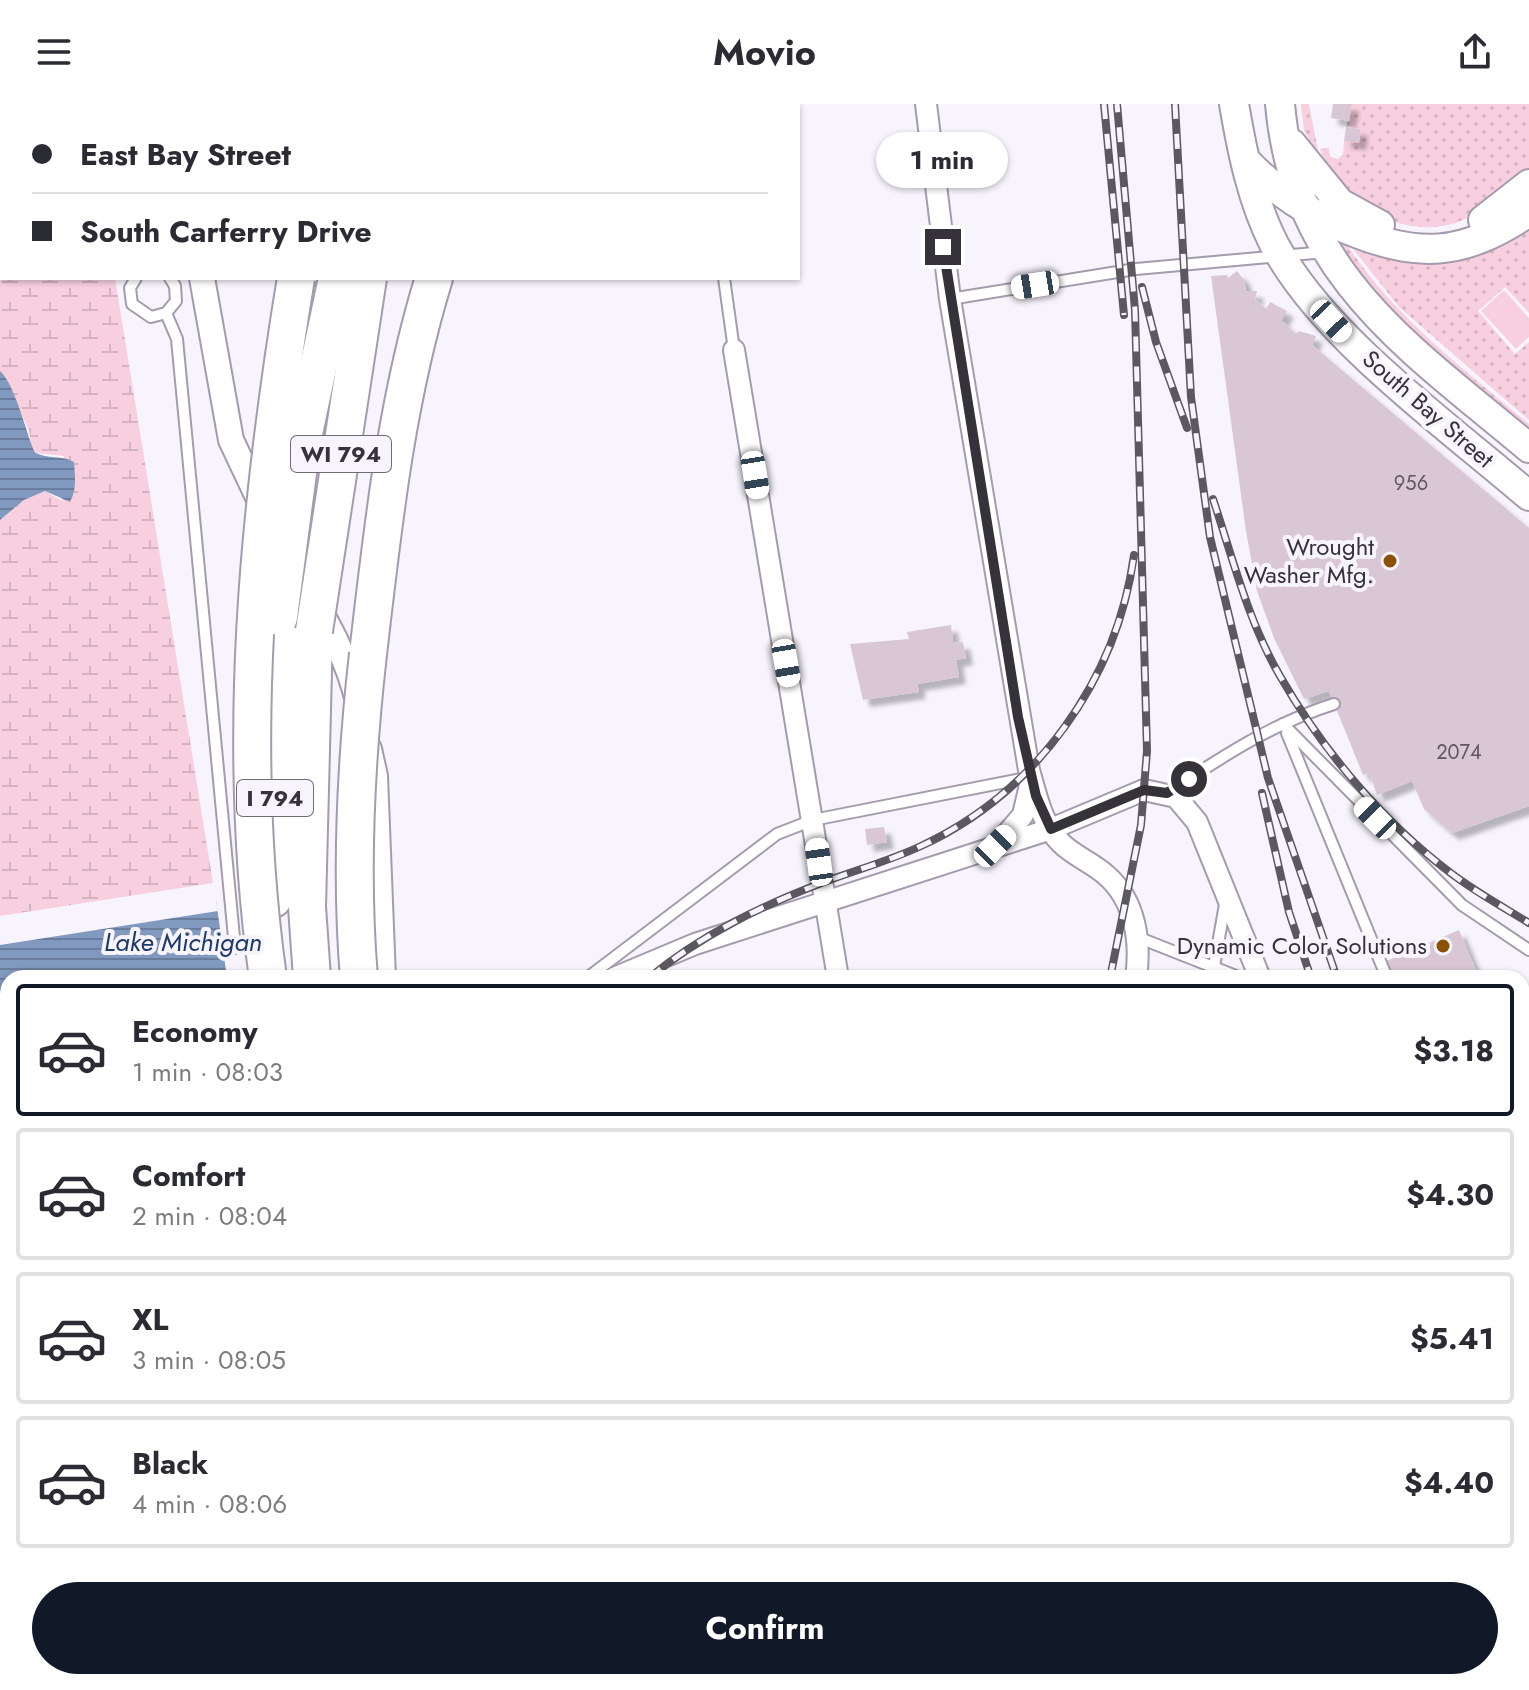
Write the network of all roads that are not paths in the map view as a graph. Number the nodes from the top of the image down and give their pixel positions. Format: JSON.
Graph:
{"nodes":[{"id":1,"x":926,"y":104,"type":"edge"},
{"id":2,"x":1234,"y":104,"type":"edge"},
{"id":3,"x":1280,"y":104,"type":"edge"},
{"id":4,"x":1283,"y":132,"type":"junction"},
{"id":5,"x":1244,"y":159,"type":"junction"},
{"id":6,"x":1529,"y":184,"type":"edge"},
{"id":7,"x":1307,"y":210,"type":"junction"},
{"id":8,"x":1529,"y":212,"type":"edge"},
{"id":9,"x":1326,"y":252,"type":"junction"},
{"id":10,"x":1281,"y":255,"type":"junction"},
{"id":11,"x":135,"y":280,"type":"edge"},
{"id":12,"x":171,"y":280,"type":"edge"},
{"id":13,"x":296,"y":280,"type":"edge"},
{"id":14,"x":337,"y":280,"type":"edge"},
{"id":15,"x":368,"y":280,"type":"edge"},
{"id":16,"x":433,"y":280,"type":"edge"},
{"id":17,"x":724,"y":280,"type":"edge"},
{"id":18,"x":203,"y":284,"type":"edge"},
{"id":19,"x":177,"y":293,"type":"junction"},
{"id":20,"x":950,"y":299,"type":"junction"},
{"id":21,"x":166,"y":313,"type":"junction"},
{"id":22,"x":734,"y":350,"type":"joint"},
{"id":23,"x":1529,"y":448,"type":"edge"},
{"id":24,"x":1529,"y":496,"type":"edge"},
{"id":25,"x":279,"y":617,"type":"joint"},
{"id":26,"x":314,"y":631,"type":"joint"},
{"id":27,"x":1334,"y":704,"type":"dead end"},
{"id":28,"x":1283,"y":724,"type":"junction"},
{"id":29,"x":1031,"y":777,"type":"junction"},
{"id":30,"x":1167,"y":793,"type":"junction"},
{"id":31,"x":813,"y":820,"type":"junction"},
{"id":32,"x":1051,"y":829,"type":"junction"},
{"id":33,"x":995,"y":846,"type":"junction"},
{"id":34,"x":1227,"y":894,"type":"junction"},
{"id":35,"x":825,"y":900,"type":"junction"},
{"id":36,"x":1137,"y":937,"type":"junction"},
{"id":37,"x":235,"y":948,"type":"dead end"},
{"id":38,"x":1529,"y":950,"type":"edge"},
{"id":39,"x":268,"y":970,"type":"edge"},
{"id":40,"x":269,"y":970,"type":"edge"},
{"id":41,"x":311,"y":970,"type":"edge"},
{"id":42,"x":359,"y":970,"type":"edge"},
{"id":43,"x":383,"y":970,"type":"edge"},
{"id":44,"x":597,"y":970,"type":"edge"},
{"id":45,"x":633,"y":970,"type":"edge"},
{"id":46,"x":837,"y":970,"type":"edge"},
{"id":47,"x":1136,"y":970,"type":"edge"},
{"id":48,"x":1209,"y":970,"type":"edge"},
{"id":49,"x":1213,"y":970,"type":"edge"},
{"id":50,"x":1257,"y":970,"type":"edge"},
{"id":51,"x":1384,"y":970,"type":"edge"}],
"edges":[{"from":1,"to":20,"type":"street"},
{"from":2,"to":5,"type":"main road","name":"South Bay Street"},
{"from":3,"to":4,"type":"main road","name":"South Bay Street"},
{"from":4,"to":6,"type":"main road"},
{"from":4,"to":7,"type":"main road","name":"South Bay Street"},
{"from":5,"to":7,"type":"main road"},
{"from":5,"to":10,"type":"main road","name":"South Bay Street"},
{"from":7,"to":8,"type":"main road"},
{"from":7,"to":9,"type":"main road","name":"South Bay Street"},
{"from":9,"to":10,"type":"lane"},
{"from":9,"to":23,"type":"main road","name":"South Bay Street"},
{"from":10,"to":20,"type":"lane"},
{"from":10,"to":24,"type":"main road","name":"South Bay Street"},
{"from":11,"to":21,"type":"lane"},
{"from":12,"to":19,"type":"lane"},
{"from":13,"to":39,"type":"highway","bridge":true},
{"from":14,"to":25,"type":"highway","number":"WI 794","bridge":true},
{"from":15,"to":26,"type":"highway","number":"WI 794","bridge":true},
{"from":16,"to":42,"type":"highway","bridge":true},
{"from":17,"to":22,"type":"lane"},
{"from":18,"to":19,"type":"lane"},
{"from":18,"to":43,"type":"street"},
{"from":19,"to":21,"type":"lane"},
{"from":20,"to":29,"type":"street"},
{"from":21,"to":37,"type":"lane"},
{"from":22,"to":31,"type":"street"},
{"from":25,"to":40,"type":"highway","number":"I 794","bridge":true},
{"from":26,"to":41,"type":"highway","number":"I 794"},
{"from":27,"to":28,"type":"lane"},
{"from":28,"to":30,"type":"lane"},
{"from":28,"to":38,"type":"lane"},
{"from":28,"to":51,"type":"lane"},
{"from":29,"to":31,"type":"lane"},
{"from":29,"to":32,"type":"street"},
{"from":29,"to":33,"type":"street"},
{"from":30,"to":32,"type":"street"},
{"from":30,"to":34,"type":"street"},
{"from":31,"to":35,"type":"street"},
{"from":31,"to":44,"type":"lane"},
{"from":32,"to":33,"type":"street"},
{"from":32,"to":36,"type":"street"},
{"from":33,"to":35,"type":"street"},
{"from":34,"to":49,"type":"lane"},
{"from":34,"to":50,"type":"street"},
{"from":35,"to":45,"type":"street"},
{"from":35,"to":46,"type":"street"},
{"from":36,"to":47,"type":"street"},
{"from":36,"to":48,"type":"lane"}]}
